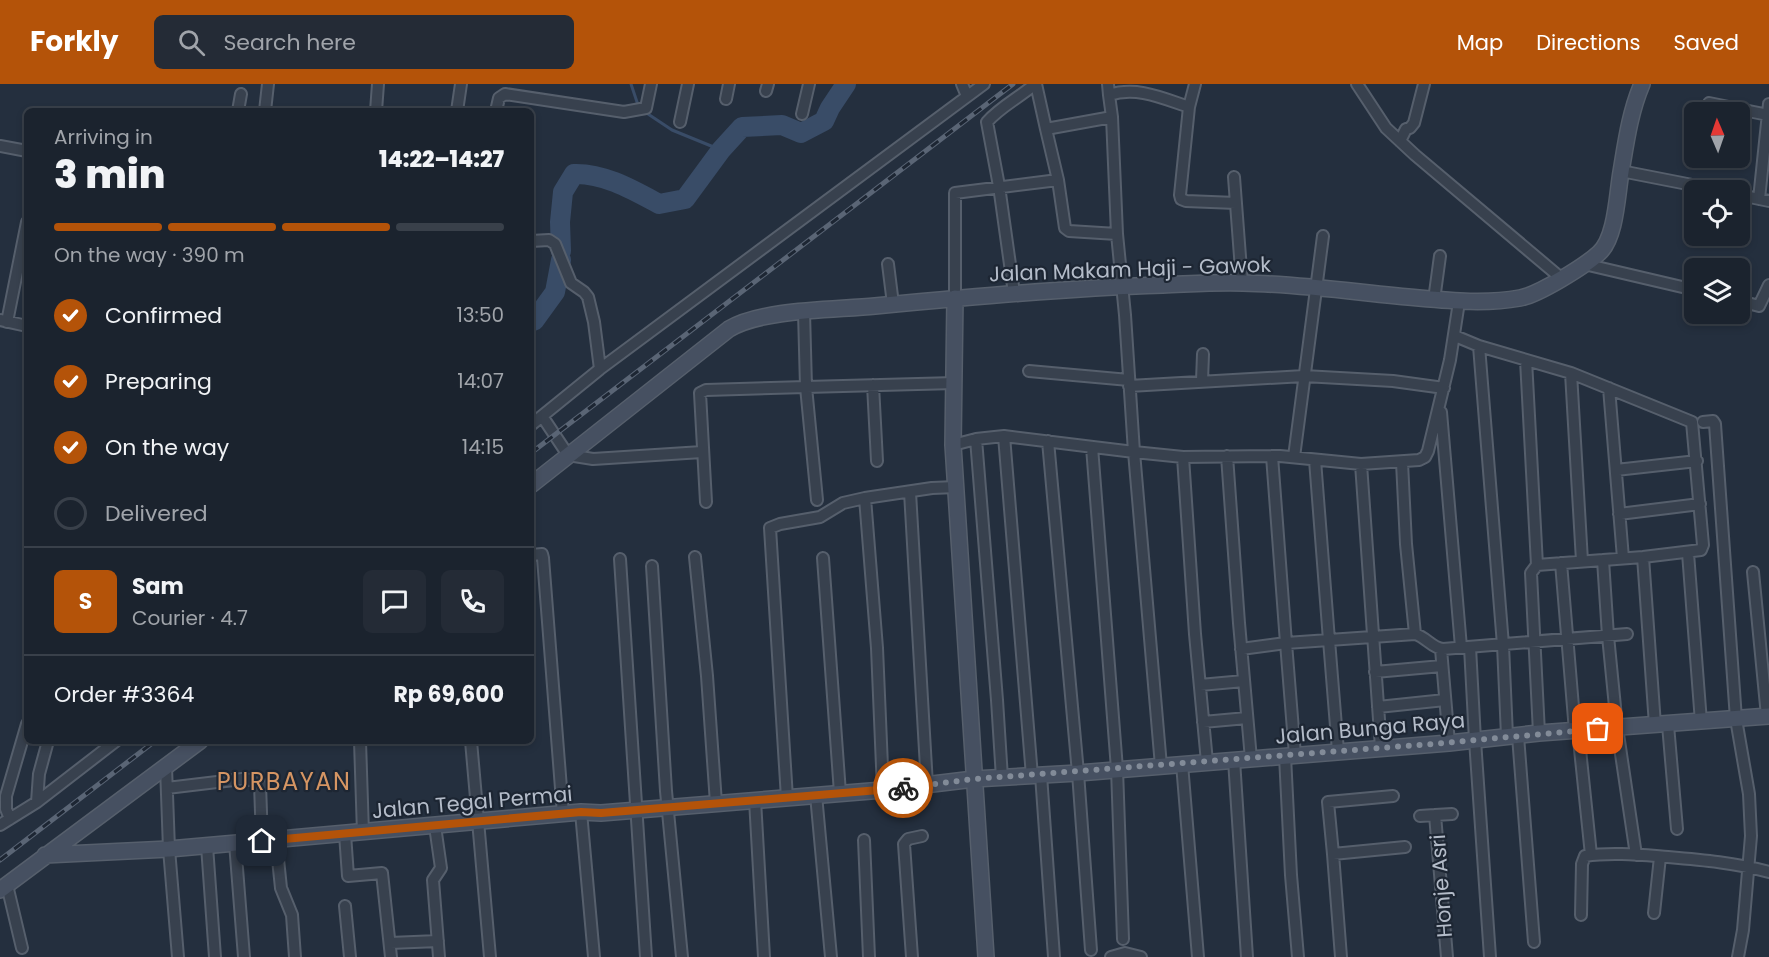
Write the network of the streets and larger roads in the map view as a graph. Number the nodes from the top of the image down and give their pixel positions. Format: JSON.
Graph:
{"nodes":[{"id":1,"x":268,"y":84,"type":"edge"},
{"id":2,"x":378,"y":84,"type":"edge"},
{"id":3,"x":461,"y":84,"type":"edge"},
{"id":4,"x":651,"y":84,"type":"edge"},
{"id":5,"x":688,"y":84,"type":"edge"},
{"id":6,"x":729,"y":84,"type":"edge"},
{"id":7,"x":962,"y":84,"type":"edge"},
{"id":8,"x":984,"y":84,"type":"edge"},
{"id":9,"x":1036,"y":84,"type":"edge"},
{"id":10,"x":1195,"y":84,"type":"edge"},
{"id":11,"x":1357,"y":84,"type":"edge"},
{"id":12,"x":1424,"y":84,"type":"edge"},
{"id":13,"x":1642,"y":84,"type":"edge"},
{"id":14,"x":811,"y":85,"type":"edge"},
{"id":15,"x":1108,"y":89,"type":"edge"},
{"id":16,"x":241,"y":94,"type":"dead end"},
{"id":17,"x":967,"y":96,"type":"junction"},
{"id":18,"x":726,"y":99,"type":"dead end"},
{"id":19,"x":1189,"y":107,"type":"junction"},
{"id":20,"x":239,"y":108,"type":"edge"},
{"id":21,"x":265,"y":108,"type":"edge"},
{"id":22,"x":376,"y":108,"type":"edge"},
{"id":23,"x":457,"y":108,"type":"edge"},
{"id":24,"x":497,"y":108,"type":"edge"},
{"id":25,"x":1750,"y":108,"type":"edge"},
{"id":26,"x":1768,"y":110,"type":"edge"},
{"id":27,"x":802,"y":114,"type":"dead end"},
{"id":28,"x":1112,"y":117,"type":"junction"},
{"id":29,"x":680,"y":122,"type":"dead end"},
{"id":30,"x":1046,"y":129,"type":"junction"},
{"id":31,"x":1400,"y":141,"type":"junction"},
{"id":32,"x":0,"y":146,"type":"edge"},
{"id":33,"x":24,"y":150,"type":"edge"},
{"id":34,"x":1621,"y":171,"type":"junction"},
{"id":35,"x":1234,"y":177,"type":"dead end"},
{"id":36,"x":1058,"y":180,"type":"junction"},
{"id":37,"x":1684,"y":183,"type":"edge"},
{"id":38,"x":999,"y":186,"type":"junction"},
{"id":39,"x":1764,"y":200,"type":"edge"},
{"id":40,"x":1236,"y":203,"type":"junction"},
{"id":41,"x":1117,"y":234,"type":"junction"},
{"id":42,"x":1323,"y":236,"type":"dead end"},
{"id":43,"x":534,"y":241,"type":"edge"},
{"id":44,"x":1440,"y":256,"type":"dead end"},
{"id":45,"x":23,"y":258,"type":"edge"},
{"id":46,"x":888,"y":264,"type":"dead end"},
{"id":47,"x":1584,"y":264,"type":"junction"},
{"id":48,"x":1561,"y":278,"type":"junction"},
{"id":49,"x":1242,"y":283,"type":"junction"},
{"id":50,"x":1769,"y":285,"type":"edge"},
{"id":51,"x":1123,"y":287,"type":"junction"},
{"id":52,"x":1684,"y":287,"type":"edge"},
{"id":53,"x":1316,"y":288,"type":"junction"},
{"id":54,"x":1014,"y":293,"type":"junction"},
{"id":55,"x":955,"y":298,"type":"junction"},
{"id":56,"x":1434,"y":300,"type":"junction"},
{"id":57,"x":893,"y":304,"type":"junction"},
{"id":58,"x":1764,"y":306,"type":"edge"},
{"id":59,"x":804,"y":312,"type":"junction"},
{"id":60,"x":1457,"y":320,"type":"junction"},
{"id":61,"x":4,"y":321,"type":"edge"},
{"id":62,"x":24,"y":325,"type":"edge"},
{"id":63,"x":1479,"y":346,"type":"junction"},
{"id":64,"x":1203,"y":354,"type":"dead end"},
{"id":65,"x":1526,"y":360,"type":"junction"},
{"id":66,"x":600,"y":369,"type":"junction"},
{"id":67,"x":1029,"y":371,"type":"dead end"},
{"id":68,"x":1570,"y":373,"type":"junction"},
{"id":69,"x":1304,"y":376,"type":"junction"},
{"id":70,"x":1202,"y":381,"type":"junction"},
{"id":71,"x":955,"y":383,"type":"junction"},
{"id":72,"x":1129,"y":383,"type":"junction"},
{"id":73,"x":873,"y":385,"type":"junction"},
{"id":74,"x":806,"y":387,"type":"junction"},
{"id":75,"x":1444,"y":388,"type":"junction"},
{"id":76,"x":1609,"y":388,"type":"junction"},
{"id":77,"x":1440,"y":401,"type":"junction"},
{"id":78,"x":542,"y":416,"type":"junction"},
{"id":79,"x":1703,"y":422,"type":"dead end"},
{"id":80,"x":534,"y":423,"type":"edge"},
{"id":81,"x":1004,"y":436,"type":"junction"},
{"id":82,"x":976,"y":439,"type":"junction"},
{"id":83,"x":1048,"y":441,"type":"junction"},
{"id":84,"x":953,"y":445,"type":"junction"},
{"id":85,"x":1092,"y":447,"type":"junction"},
{"id":86,"x":702,"y":452,"type":"junction"},
{"id":87,"x":1134,"y":452,"type":"junction"},
{"id":88,"x":568,"y":455,"type":"junction"},
{"id":89,"x":1227,"y":456,"type":"junction"},
{"id":90,"x":1272,"y":456,"type":"junction"},
{"id":91,"x":1183,"y":457,"type":"junction"},
{"id":92,"x":1294,"y":457,"type":"junction"},
{"id":93,"x":1315,"y":460,"type":"junction"},
{"id":94,"x":877,"y":461,"type":"dead end"},
{"id":95,"x":1697,"y":461,"type":"junction"},
{"id":96,"x":1402,"y":462,"type":"junction"},
{"id":97,"x":1361,"y":464,"type":"junction"},
{"id":98,"x":1616,"y":470,"type":"junction"},
{"id":99,"x":534,"y":483,"type":"edge"},
{"id":100,"x":956,"y":487,"type":"junction"},
{"id":101,"x":910,"y":492,"type":"junction"},
{"id":102,"x":865,"y":498,"type":"junction"},
{"id":103,"x":817,"y":500,"type":"dead end"},
{"id":104,"x":706,"y":502,"type":"dead end"},
{"id":105,"x":1700,"y":504,"type":"junction"},
{"id":106,"x":1619,"y":514,"type":"junction"},
{"id":107,"x":1688,"y":553,"type":"junction"},
{"id":108,"x":534,"y":555,"type":"edge"},
{"id":109,"x":695,"y":557,"type":"dead end"},
{"id":110,"x":1643,"y":557,"type":"junction"},
{"id":111,"x":823,"y":558,"type":"dead end"},
{"id":112,"x":1623,"y":558,"type":"junction"},
{"id":113,"x":620,"y":559,"type":"dead end"},
{"id":114,"x":1604,"y":560,"type":"junction"},
{"id":115,"x":1582,"y":561,"type":"junction"},
{"id":116,"x":1561,"y":563,"type":"junction"},
{"id":117,"x":1537,"y":565,"type":"junction"},
{"id":118,"x":652,"y":566,"type":"dead end"},
{"id":119,"x":1753,"y":572,"type":"dead end"},
{"id":120,"x":1415,"y":634,"type":"junction"},
{"id":121,"x":1627,"y":634,"type":"dead end"},
{"id":122,"x":1608,"y":636,"type":"junction"},
{"id":123,"x":1372,"y":638,"type":"junction"},
{"id":124,"x":1329,"y":640,"type":"junction"},
{"id":125,"x":1567,"y":640,"type":"junction"},
{"id":126,"x":1534,"y":642,"type":"junction"},
{"id":127,"x":1286,"y":643,"type":"junction"},
{"id":128,"x":1503,"y":645,"type":"junction"},
{"id":129,"x":1466,"y":647,"type":"junction"},
{"id":130,"x":1241,"y":649,"type":"junction"},
{"id":131,"x":1441,"y":649,"type":"junction"},
{"id":132,"x":1442,"y":666,"type":"junction"},
{"id":133,"x":1375,"y":672,"type":"junction"},
{"id":134,"x":1244,"y":681,"type":"junction"},
{"id":135,"x":1200,"y":685,"type":"junction"},
{"id":136,"x":1445,"y":700,"type":"junction"},
{"id":137,"x":1378,"y":707,"type":"junction"},
{"id":138,"x":1768,"y":716,"type":"edge"},
{"id":139,"x":1247,"y":718,"type":"junction"},
{"id":140,"x":1736,"y":719,"type":"junction"},
{"id":141,"x":1203,"y":722,"type":"junction"},
{"id":142,"x":1701,"y":722,"type":"junction"},
{"id":143,"x":1661,"y":725,"type":"junction"},
{"id":144,"x":1617,"y":727,"type":"junction"},
{"id":145,"x":1576,"y":730,"type":"junction"},
{"id":146,"x":1539,"y":733,"type":"junction"},
{"id":147,"x":24,"y":734,"type":"edge"},
{"id":148,"x":1513,"y":736,"type":"junction"},
{"id":149,"x":1475,"y":740,"type":"junction"},
{"id":150,"x":1449,"y":743,"type":"junction"},
{"id":151,"x":47,"y":744,"type":"edge"},
{"id":152,"x":102,"y":744,"type":"edge"},
{"id":153,"x":112,"y":744,"type":"edge"},
{"id":154,"x":196,"y":744,"type":"edge"},
{"id":155,"x":360,"y":744,"type":"edge"},
{"id":156,"x":471,"y":744,"type":"edge"},
{"id":157,"x":1382,"y":748,"type":"junction"},
{"id":158,"x":1338,"y":751,"type":"junction"},
{"id":159,"x":100,"y":754,"type":"junction"},
{"id":160,"x":1290,"y":755,"type":"junction"},
{"id":161,"x":1251,"y":759,"type":"junction"},
{"id":162,"x":1234,"y":760,"type":"junction"},
{"id":163,"x":1207,"y":762,"type":"junction"},
{"id":164,"x":1182,"y":764,"type":"junction"},
{"id":165,"x":1161,"y":766,"type":"junction"},
{"id":166,"x":166,"y":767,"type":"junction"},
{"id":167,"x":1117,"y":769,"type":"junction"},
{"id":168,"x":1078,"y":772,"type":"junction"},
{"id":169,"x":1037,"y":776,"type":"junction"},
{"id":170,"x":1002,"y":778,"type":"junction"},
{"id":171,"x":974,"y":779,"type":"junction"},
{"id":172,"x":927,"y":785,"type":"junction"},
{"id":173,"x":167,"y":788,"type":"junction"},
{"id":174,"x":883,"y":790,"type":"junction"},
{"id":175,"x":840,"y":793,"type":"junction"},
{"id":176,"x":816,"y":795,"type":"junction"},
{"id":177,"x":1393,"y":796,"type":"dead end"},
{"id":178,"x":787,"y":798,"type":"junction"},
{"id":179,"x":755,"y":800,"type":"junction"},
{"id":180,"x":37,"y":801,"type":"junction"},
{"id":181,"x":716,"y":803,"type":"junction"},
{"id":182,"x":669,"y":807,"type":"junction"},
{"id":183,"x":636,"y":810,"type":"junction"},
{"id":184,"x":581,"y":812,"type":"junction"},
{"id":185,"x":563,"y":814,"type":"junction"},
{"id":186,"x":1452,"y":814,"type":"dead end"},
{"id":187,"x":1435,"y":815,"type":"junction"},
{"id":188,"x":1420,"y":816,"type":"dead end"},
{"id":189,"x":5,"y":822,"type":"edge"},
{"id":190,"x":477,"y":823,"type":"junction"},
{"id":191,"x":435,"y":826,"type":"junction"},
{"id":192,"x":1677,"y":829,"type":"dead end"},
{"id":193,"x":363,"y":833,"type":"junction"},
{"id":194,"x":345,"y":834,"type":"junction"},
{"id":195,"x":922,"y":836,"type":"dead end"},
{"id":196,"x":269,"y":840,"type":"junction"},
{"id":197,"x":864,"y":840,"type":"dead end"},
{"id":198,"x":235,"y":843,"type":"junction"},
{"id":199,"x":207,"y":846,"type":"junction"},
{"id":200,"x":1405,"y":847,"type":"dead end"},
{"id":201,"x":169,"y":849,"type":"junction"},
{"id":202,"x":1333,"y":854,"type":"junction"},
{"id":203,"x":45,"y":855,"type":"junction"},
{"id":204,"x":1591,"y":855,"type":"junction"},
{"id":205,"x":1636,"y":855,"type":"junction"},
{"id":206,"x":1660,"y":857,"type":"junction"},
{"id":207,"x":1749,"y":867,"type":"junction"},
{"id":208,"x":1769,"y":872,"type":"edge"},
{"id":209,"x":3,"y":888,"type":"edge"},
{"id":210,"x":345,"y":906,"type":"dead end"},
{"id":211,"x":1654,"y":913,"type":"dead end"},
{"id":212,"x":1581,"y":915,"type":"dead end"},
{"id":213,"x":1123,"y":939,"type":"dead end"},
{"id":214,"x":438,"y":941,"type":"junction"},
{"id":215,"x":1534,"y":942,"type":"dead end"},
{"id":216,"x":390,"y":943,"type":"junction"},
{"id":217,"x":22,"y":948,"type":"dead end"},
{"id":218,"x":1091,"y":950,"type":"dead end"},
{"id":219,"x":178,"y":957,"type":"edge"},
{"id":220,"x":215,"y":957,"type":"edge"},
{"id":221,"x":244,"y":957,"type":"edge"},
{"id":222,"x":295,"y":957,"type":"edge"},
{"id":223,"x":350,"y":957,"type":"edge"},
{"id":224,"x":391,"y":957,"type":"edge"},
{"id":225,"x":439,"y":957,"type":"edge"},
{"id":226,"x":490,"y":957,"type":"edge"},
{"id":227,"x":594,"y":957,"type":"edge"},
{"id":228,"x":646,"y":957,"type":"edge"},
{"id":229,"x":682,"y":957,"type":"edge"},
{"id":230,"x":764,"y":957,"type":"edge"},
{"id":231,"x":831,"y":957,"type":"edge"},
{"id":232,"x":869,"y":957,"type":"edge"},
{"id":233,"x":912,"y":957,"type":"edge"},
{"id":234,"x":986,"y":957,"type":"edge"},
{"id":235,"x":1054,"y":957,"type":"edge"},
{"id":236,"x":1111,"y":957,"type":"edge"},
{"id":237,"x":1141,"y":957,"type":"edge"},
{"id":238,"x":1198,"y":957,"type":"edge"},
{"id":239,"x":1247,"y":957,"type":"edge"},
{"id":240,"x":1298,"y":957,"type":"edge"},
{"id":241,"x":1341,"y":957,"type":"edge"},
{"id":242,"x":1447,"y":957,"type":"edge"},
{"id":243,"x":1490,"y":957,"type":"edge"},
{"id":244,"x":1738,"y":957,"type":"edge"}],
"edges":[{"from":1,"to":21,"type":"street"},
{"from":2,"to":22,"type":"street"},
{"from":3,"to":23,"type":"street"},
{"from":4,"to":24,"type":"street"},
{"from":5,"to":29,"type":"street"},
{"from":6,"to":18,"type":"street"},
{"from":7,"to":17,"type":"street"},
{"from":8,"to":17,"type":"street"},
{"from":9,"to":30,"type":"street"},
{"from":9,"to":38,"type":"street"},
{"from":10,"to":19,"type":"street"},
{"from":11,"to":31,"type":"street"},
{"from":12,"to":31,"type":"street"},
{"from":13,"to":34,"type":"street","name":"Jalan Makam Haji - Gawok"},
{"from":14,"to":27,"type":"street"},
{"from":15,"to":19,"type":"street"},
{"from":15,"to":28,"type":"street"},
{"from":16,"to":20,"type":"street"},
{"from":17,"to":66,"type":"street"},
{"from":19,"to":40,"type":"street"},
{"from":25,"to":26,"type":"street"},
{"from":26,"to":39,"type":"street"},
{"from":28,"to":30,"type":"street"},
{"from":28,"to":41,"type":"street"},
{"from":30,"to":36,"type":"street"},
{"from":31,"to":48,"type":"street"},
{"from":32,"to":33,"type":"street"},
{"from":34,"to":37,"type":"street"},
{"from":34,"to":47,"type":"street","name":"Jalan Makam Haji - Gawok"},
{"from":35,"to":40,"type":"street"},
{"from":36,"to":38,"type":"street"},
{"from":36,"to":41,"type":"street"},
{"from":38,"to":54,"type":"street"},
{"from":38,"to":55,"type":"street"},
{"from":40,"to":49,"type":"street"},
{"from":41,"to":51,"type":"street"},
{"from":42,"to":53,"type":"street"},
{"from":43,"to":66,"type":"street"},
{"from":44,"to":56,"type":"street"},
{"from":45,"to":61,"type":"street"},
{"from":46,"to":57,"type":"street"},
{"from":47,"to":48,"type":"street","name":"Jalan Makam Haji - Gawok"},
{"from":47,"to":52,"type":"street"},
{"from":48,"to":60,"type":"street","name":"Jalan Makam Haji - Gawok"},
{"from":49,"to":51,"type":"street","name":"Jalan Makam Haji - Gawok"},
{"from":49,"to":53,"type":"street","name":"Jalan Makam Haji - Gawok"},
{"from":50,"to":58,"type":"street"},
{"from":51,"to":54,"type":"street","name":"Jalan Makam Haji - Gawok"},
{"from":51,"to":72,"type":"street"},
{"from":53,"to":56,"type":"street","name":"Jalan Makam Haji - Gawok"},
{"from":53,"to":69,"type":"street"},
{"from":54,"to":55,"type":"street","name":"Jalan Makam Haji - Gawok"},
{"from":55,"to":57,"type":"street","name":"Jalan Makam Haji - Gawok"},
{"from":55,"to":71,"type":"street"},
{"from":56,"to":60,"type":"street","name":"Jalan Makam Haji - Gawok"},
{"from":57,"to":59,"type":"street","name":"Jalan Makam Haji - Gawok"},
{"from":59,"to":74,"type":"street"},
{"from":59,"to":88,"type":"street","name":"Jalan Makam Haji - Gawok"},
{"from":60,"to":63,"type":"street"},
{"from":60,"to":75,"type":"street"},
{"from":61,"to":62,"type":"street"},
{"from":63,"to":65,"type":"street"},
{"from":63,"to":128,"type":"street"},
{"from":64,"to":70,"type":"street"},
{"from":65,"to":68,"type":"street"},
{"from":65,"to":117,"type":"street"},
{"from":66,"to":78,"type":"street"},
{"from":67,"to":72,"type":"street"},
{"from":68,"to":76,"type":"street"},
{"from":68,"to":115,"type":"street"},
{"from":69,"to":70,"type":"street"},
{"from":69,"to":75,"type":"street"},
{"from":69,"to":92,"type":"street"},
{"from":70,"to":72,"type":"street"},
{"from":71,"to":73,"type":"street"},
{"from":71,"to":84,"type":"street"},
{"from":72,"to":87,"type":"street"},
{"from":73,"to":74,"type":"street"},
{"from":73,"to":94,"type":"street"},
{"from":74,"to":86,"type":"street"},
{"from":74,"to":103,"type":"street"},
{"from":75,"to":77,"type":"street"},
{"from":76,"to":95,"type":"street"},
{"from":76,"to":98,"type":"street"},
{"from":77,"to":96,"type":"street"},
{"from":77,"to":129,"type":"street"},
{"from":78,"to":80,"type":"street"},
{"from":78,"to":88,"type":"street"},
{"from":79,"to":140,"type":"street"},
{"from":81,"to":82,"type":"street"},
{"from":81,"to":83,"type":"street"},
{"from":81,"to":169,"type":"street"},
{"from":82,"to":84,"type":"street"},
{"from":82,"to":170,"type":"street"},
{"from":83,"to":85,"type":"street"},
{"from":83,"to":168,"type":"street"},
{"from":84,"to":100,"type":"street"},
{"from":85,"to":87,"type":"street"},
{"from":85,"to":167,"type":"street"},
{"from":86,"to":88,"type":"street"},
{"from":86,"to":104,"type":"street"},
{"from":87,"to":91,"type":"street"},
{"from":87,"to":165,"type":"street"},
{"from":88,"to":99,"type":"street","name":"Jalan Makam Haji - Gawok"},
{"from":89,"to":90,"type":"street"},
{"from":89,"to":91,"type":"street"},
{"from":89,"to":130,"type":"street"},
{"from":90,"to":92,"type":"street"},
{"from":90,"to":127,"type":"street"},
{"from":91,"to":135,"type":"street"},
{"from":92,"to":93,"type":"street"},
{"from":93,"to":97,"type":"street"},
{"from":93,"to":124,"type":"street"},
{"from":95,"to":98,"type":"street"},
{"from":95,"to":105,"type":"street"},
{"from":96,"to":97,"type":"street"},
{"from":96,"to":120,"type":"street"},
{"from":97,"to":123,"type":"street"},
{"from":98,"to":106,"type":"street"},
{"from":100,"to":101,"type":"street"},
{"from":100,"to":171,"type":"street"},
{"from":101,"to":102,"type":"street"},
{"from":101,"to":172,"type":"street"},
{"from":102,"to":174,"type":"street"},
{"from":102,"to":178,"type":"street"},
{"from":105,"to":106,"type":"street"},
{"from":105,"to":107,"type":"street"},
{"from":106,"to":112,"type":"street"},
{"from":107,"to":110,"type":"street"},
{"from":107,"to":142,"type":"street"},
{"from":108,"to":185,"type":"street"},
{"from":109,"to":181,"type":"street"},
{"from":110,"to":112,"type":"street"},
{"from":110,"to":143,"type":"street"},
{"from":111,"to":175,"type":"street"},
{"from":112,"to":114,"type":"street"},
{"from":113,"to":183,"type":"street"},
{"from":114,"to":115,"type":"street"},
{"from":114,"to":122,"type":"street"},
{"from":115,"to":116,"type":"street"},
{"from":116,"to":117,"type":"street"},
{"from":116,"to":125,"type":"street"},
{"from":117,"to":126,"type":"street"},
{"from":118,"to":182,"type":"street"},
{"from":119,"to":138,"type":"street"},
{"from":120,"to":123,"type":"street"},
{"from":120,"to":131,"type":"street"},
{"from":121,"to":122,"type":"street"},
{"from":122,"to":125,"type":"street"},
{"from":122,"to":144,"type":"street"},
{"from":123,"to":124,"type":"street"},
{"from":123,"to":133,"type":"street"},
{"from":124,"to":127,"type":"street"},
{"from":124,"to":158,"type":"street"},
{"from":125,"to":126,"type":"street"},
{"from":125,"to":145,"type":"street"},
{"from":126,"to":128,"type":"street"},
{"from":126,"to":146,"type":"street"},
{"from":127,"to":130,"type":"street"},
{"from":127,"to":160,"type":"street"},
{"from":128,"to":129,"type":"street"},
{"from":128,"to":148,"type":"street"},
{"from":129,"to":131,"type":"street"},
{"from":129,"to":149,"type":"street"},
{"from":130,"to":134,"type":"street"},
{"from":131,"to":132,"type":"street"},
{"from":132,"to":133,"type":"street"},
{"from":132,"to":136,"type":"street"},
{"from":133,"to":137,"type":"street"},
{"from":134,"to":135,"type":"street"},
{"from":134,"to":139,"type":"street"},
{"from":135,"to":141,"type":"street"},
{"from":136,"to":137,"type":"street"},
{"from":136,"to":150,"type":"street"},
{"from":137,"to":157,"type":"street"},
{"from":138,"to":140,"type":"street","name":"Jalan Bunga Raya"},
{"from":139,"to":141,"type":"street"},
{"from":139,"to":161,"type":"street"},
{"from":140,"to":142,"type":"street","name":"Jalan Bunga Raya"},
{"from":140,"to":207,"type":"street"},
{"from":141,"to":163,"type":"street"},
{"from":142,"to":143,"type":"street","name":"Jalan Bunga Raya"},
{"from":143,"to":144,"type":"street","name":"Jalan Bunga Raya"},
{"from":143,"to":192,"type":"street"},
{"from":144,"to":145,"type":"street","name":"Jalan Bunga Raya"},
{"from":144,"to":205,"type":"street"},
{"from":145,"to":146,"type":"street","name":"Jalan Bunga Raya"},
{"from":145,"to":204,"type":"street"},
{"from":146,"to":148,"type":"street","name":"Jalan Bunga Raya"},
{"from":147,"to":189,"type":"street"},
{"from":148,"to":149,"type":"street","name":"Jalan Bunga Raya"},
{"from":148,"to":215,"type":"street"},
{"from":149,"to":150,"type":"street","name":"Jalan Bunga Raya"},
{"from":149,"to":243,"type":"street"},
{"from":150,"to":157,"type":"street","name":"Jalan Bunga Raya"},
{"from":151,"to":180,"type":"street"},
{"from":152,"to":159,"type":"street"},
{"from":153,"to":159,"type":"street"},
{"from":154,"to":166,"type":"street"},
{"from":155,"to":193,"type":"street"},
{"from":156,"to":190,"type":"street"},
{"from":157,"to":158,"type":"street","name":"Jalan Bunga Raya"},
{"from":158,"to":160,"type":"street","name":"Jalan Bunga Raya"},
{"from":159,"to":180,"type":"street"},
{"from":160,"to":161,"type":"street","name":"Jalan Bunga Raya"},
{"from":160,"to":240,"type":"street"},
{"from":161,"to":162,"type":"street","name":"Jalan Bunga Raya"},
{"from":162,"to":163,"type":"street","name":"Jalan Bunga Raya"},
{"from":162,"to":239,"type":"street"},
{"from":163,"to":164,"type":"street","name":"Jalan Bunga Raya"},
{"from":164,"to":165,"type":"street","name":"Jalan Bunga Raya"},
{"from":164,"to":238,"type":"street"},
{"from":165,"to":167,"type":"street","name":"Jalan Bunga Raya"},
{"from":166,"to":173,"type":"street"},
{"from":166,"to":203,"type":"street"},
{"from":167,"to":168,"type":"street","name":"Jalan Bunga Raya"},
{"from":167,"to":213,"type":"street"},
{"from":168,"to":169,"type":"street","name":"Jalan Bunga Raya"},
{"from":168,"to":218,"type":"street"},
{"from":169,"to":170,"type":"street","name":"Jalan Bunga Raya"},
{"from":169,"to":235,"type":"street"},
{"from":170,"to":171,"type":"street","name":"Jalan Bunga Raya"},
{"from":171,"to":172,"type":"street","name":"Jalan Tegal Permai"},
{"from":171,"to":234,"type":"street"},
{"from":172,"to":174,"type":"street","name":"Jalan Tegal Permai"},
{"from":173,"to":196,"type":"street"},
{"from":173,"to":201,"type":"street"},
{"from":174,"to":175,"type":"street","name":"Jalan Tegal Permai"},
{"from":175,"to":176,"type":"street","name":"Jalan Tegal Permai"},
{"from":176,"to":178,"type":"street","name":"Jalan Tegal Permai"},
{"from":176,"to":231,"type":"street"},
{"from":177,"to":202,"type":"street"},
{"from":178,"to":179,"type":"street","name":"Jalan Tegal Permai"},
{"from":179,"to":181,"type":"street","name":"Jalan Tegal Permai"},
{"from":179,"to":230,"type":"street"},
{"from":180,"to":189,"type":"street"},
{"from":181,"to":182,"type":"street","name":"Jalan Tegal Permai"},
{"from":182,"to":183,"type":"street","name":"Jalan Tegal Permai"},
{"from":182,"to":229,"type":"street"},
{"from":183,"to":184,"type":"street","name":"Jalan Tegal Permai"},
{"from":183,"to":228,"type":"street"},
{"from":184,"to":185,"type":"street","name":"Jalan Tegal Permai"},
{"from":184,"to":227,"type":"street"},
{"from":185,"to":190,"type":"street","name":"Jalan Tegal Permai"},
{"from":186,"to":187,"type":"street","name":"Honje Asri"},
{"from":187,"to":188,"type":"street","name":"Honje Asri"},
{"from":187,"to":242,"type":"street","name":"Honje Asri"},
{"from":190,"to":191,"type":"street","name":"Jalan Tegal Permai"},
{"from":190,"to":226,"type":"street"},
{"from":191,"to":193,"type":"street","name":"Jalan Tegal Permai"},
{"from":191,"to":214,"type":"street"},
{"from":193,"to":194,"type":"street","name":"Jalan Tegal Permai"},
{"from":194,"to":196,"type":"street","name":"Jalan Tegal Permai"},
{"from":194,"to":216,"type":"street"},
{"from":195,"to":233,"type":"street"},
{"from":196,"to":198,"type":"street","name":"Jalan Tegal Permai"},
{"from":196,"to":222,"type":"street"},
{"from":197,"to":232,"type":"street"},
{"from":198,"to":199,"type":"street","name":"Jalan Tegal Permai"},
{"from":198,"to":221,"type":"street"},
{"from":199,"to":201,"type":"street","name":"Jalan Tegal Permai"},
{"from":199,"to":220,"type":"street"},
{"from":200,"to":202,"type":"street"},
{"from":201,"to":203,"type":"street","name":"Jalan Tegal Permai"},
{"from":201,"to":219,"type":"street"},
{"from":202,"to":241,"type":"street"},
{"from":203,"to":209,"type":"street"},
{"from":204,"to":205,"type":"street"},
{"from":204,"to":212,"type":"street"},
{"from":205,"to":206,"type":"street"},
{"from":206,"to":207,"type":"street"},
{"from":206,"to":211,"type":"street"},
{"from":207,"to":208,"type":"street"},
{"from":207,"to":244,"type":"street"},
{"from":209,"to":217,"type":"street"},
{"from":210,"to":223,"type":"street"},
{"from":214,"to":216,"type":"street"},
{"from":214,"to":225,"type":"street"},
{"from":216,"to":224,"type":"street"},
{"from":236,"to":237,"type":"street"}]}
